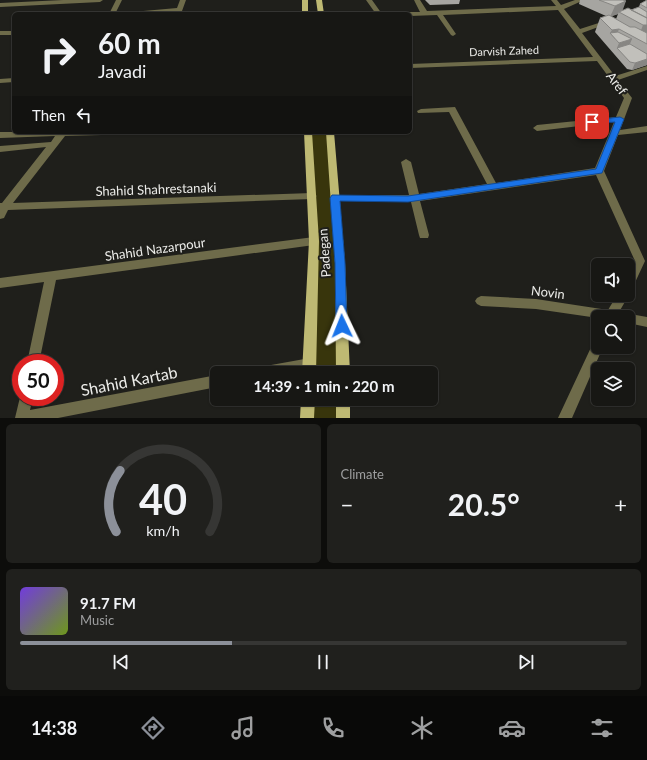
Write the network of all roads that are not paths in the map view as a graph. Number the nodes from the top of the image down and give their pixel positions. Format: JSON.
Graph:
{"nodes":[{"id":1,"x":100,"y":0,"type":"edge"},
{"id":2,"x":119,"y":0,"type":"edge"},
{"id":3,"x":183,"y":0,"type":"edge"},
{"id":4,"x":305,"y":0,"type":"edge"},
{"id":5,"x":319,"y":0,"type":"edge"},
{"id":6,"x":369,"y":0,"type":"edge"},
{"id":7,"x":417,"y":0,"type":"edge"},
{"id":8,"x":554,"y":0,"type":"edge"},
{"id":9,"x":581,"y":0,"type":"edge"},
{"id":10,"x":0,"y":5,"type":"edge"},
{"id":11,"x":560,"y":8,"type":"junction"},
{"id":12,"x":113,"y":12,"type":"edge"},
{"id":13,"x":156,"y":12,"type":"edge"},
{"id":14,"x":305,"y":12,"type":"edge"},
{"id":15,"x":321,"y":12,"type":"edge"},
{"id":16,"x":378,"y":12,"type":"edge"},
{"id":17,"x":439,"y":13,"type":"junction"},
{"id":18,"x":412,"y":14,"type":"edge"},
{"id":19,"x":425,"y":14,"type":"junction"},
{"id":20,"x":615,"y":19,"type":"edge"},
{"id":21,"x":578,"y":32,"type":"junction"},
{"id":22,"x":0,"y":34,"type":"edge"},
{"id":23,"x":12,"y":34,"type":"edge"},
{"id":24,"x":453,"y":34,"type":"dead end"},
{"id":25,"x":599,"y":59,"type":"junction"},
{"id":26,"x":412,"y":66,"type":"edge"},
{"id":27,"x":647,"y":68,"type":"edge"},
{"id":28,"x":614,"y":79,"type":"junction"},
{"id":29,"x":12,"y":80,"type":"edge"},
{"id":30,"x":0,"y":81,"type":"edge"},
{"id":31,"x":421,"y":111,"type":"dead end"},
{"id":32,"x":620,"y":119,"type":"junction"},
{"id":33,"x":537,"y":128,"type":"dead end"},
{"id":34,"x":647,"y":129,"type":"edge"},
{"id":35,"x":614,"y":133,"type":"junction"},
{"id":36,"x":32,"y":134,"type":"edge"},
{"id":37,"x":62,"y":134,"type":"edge"},
{"id":38,"x":308,"y":134,"type":"edge"},
{"id":39,"x":330,"y":134,"type":"edge"},
{"id":40,"x":0,"y":135,"type":"edge"},
{"id":41,"x":54,"y":144,"type":"junction"},
{"id":42,"x":0,"y":149,"type":"edge"},
{"id":43,"x":406,"y":162,"type":"dead end"},
{"id":44,"x":599,"y":171,"type":"junction"},
{"id":45,"x":493,"y":187,"type":"junction"},
{"id":46,"x":312,"y":196,"type":"junction"},
{"id":47,"x":335,"y":198,"type":"junction"},
{"id":48,"x":415,"y":198,"type":"junction"},
{"id":49,"x":2,"y":210,"type":"edge"},
{"id":50,"x":424,"y":235,"type":"dead end"},
{"id":51,"x":314,"y":241,"type":"junction"},
{"id":52,"x":642,"y":270,"type":"edge"},
{"id":53,"x":51,"y":277,"type":"junction"},
{"id":54,"x":635,"y":278,"type":"edge"},
{"id":55,"x":0,"y":283,"type":"edge"},
{"id":56,"x":481,"y":301,"type":"dead end"},
{"id":57,"x":591,"y":312,"type":"edge"},
{"id":58,"x":635,"y":319,"type":"edge"},
{"id":59,"x":647,"y":322,"type":"edge"},
{"id":60,"x":35,"y":354,"type":"edge"},
{"id":61,"x":594,"y":354,"type":"edge"},
{"id":62,"x":309,"y":366,"type":"edge"},
{"id":63,"x":343,"y":366,"type":"edge"},
{"id":64,"x":210,"y":382,"type":"edge"},
{"id":65,"x":25,"y":406,"type":"edge"},
{"id":66,"x":308,"y":406,"type":"edge"},
{"id":67,"x":343,"y":406,"type":"edge"},
{"id":68,"x":23,"y":418,"type":"edge"},
{"id":69,"x":307,"y":418,"type":"edge"},
{"id":70,"x":343,"y":418,"type":"edge"},
{"id":71,"x":565,"y":418,"type":"edge"}],
"edges":[{"from":1,"to":10,"type":"street"},
{"from":2,"to":12,"type":"street"},
{"from":3,"to":13,"type":"street"},
{"from":4,"to":14,"type":"main road"},
{"from":5,"to":15,"type":"main road"},
{"from":6,"to":16,"type":"street"},
{"from":7,"to":19,"type":"street"},
{"from":8,"to":11,"type":"street","name":"Aref"},
{"from":9,"to":11,"type":"street"},
{"from":11,"to":17,"type":"street"},
{"from":11,"to":21,"type":"street","name":"Aref"},
{"from":17,"to":19,"type":"street"},
{"from":17,"to":24,"type":"street"},
{"from":18,"to":19,"type":"street"},
{"from":20,"to":21,"type":"street"},
{"from":21,"to":25,"type":"street","name":"Aref"},
{"from":22,"to":23,"type":"street"},
{"from":25,"to":26,"type":"street","name":"Darvish Zahed"},
{"from":25,"to":28,"type":"street","name":"Aref"},
{"from":27,"to":28,"type":"street"},
{"from":28,"to":32,"type":"street","name":"Aref"},
{"from":29,"to":30,"type":"street"},
{"from":31,"to":45,"type":"street"},
{"from":32,"to":33,"type":"street"},
{"from":32,"to":35,"type":"street","name":"Aref"},
{"from":34,"to":35,"type":"street"},
{"from":35,"to":44,"type":"street","name":"Aref"},
{"from":36,"to":40,"type":"street"},
{"from":37,"to":41,"type":"street"},
{"from":38,"to":46,"type":"main road","name":"Padegan"},
{"from":39,"to":47,"type":"main road","name":"Padegan"},
{"from":41,"to":42,"type":"street"},
{"from":41,"to":49,"type":"street"},
{"from":43,"to":48,"type":"street"},
{"from":44,"to":45,"type":"street"},
{"from":44,"to":52,"type":"street"},
{"from":45,"to":48,"type":"street"},
{"from":46,"to":49,"type":"street","name":"Shahid Shahrestanaki"},
{"from":46,"to":51,"type":"main road","name":"Padegan"},
{"from":47,"to":48,"type":"street"},
{"from":47,"to":63,"type":"main road","name":"Padegan"},
{"from":48,"to":50,"type":"street"},
{"from":51,"to":53,"type":"street","name":"Shahid Nazarpour"},
{"from":51,"to":62,"type":"main road","name":"Padegan"},
{"from":52,"to":54,"type":"street"},
{"from":53,"to":55,"type":"street","name":"Shahid Nazarpour"},
{"from":53,"to":60,"type":"street"},
{"from":56,"to":57,"type":"street","name":"Novin"},
{"from":58,"to":59,"type":"street"},
{"from":61,"to":71,"type":"street"},
{"from":64,"to":68,"type":"street","name":"Shahid Kartab"},
{"from":65,"to":68,"type":"street"},
{"from":66,"to":69,"type":"main road"},
{"from":67,"to":70,"type":"main road"}]}
